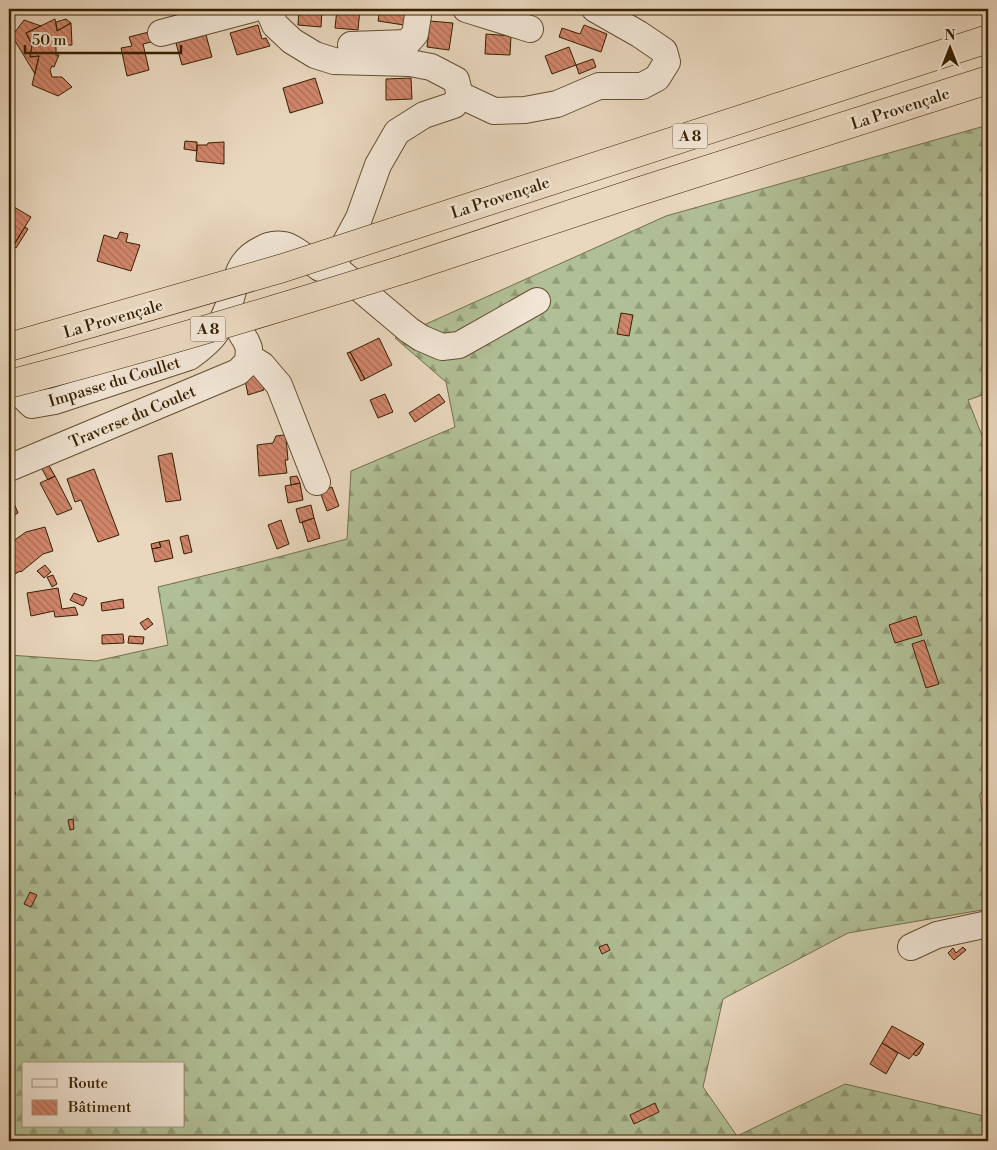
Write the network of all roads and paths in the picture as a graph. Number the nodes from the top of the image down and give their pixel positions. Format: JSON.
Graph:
{"nodes":[{"id":1,"x":252,"y":9,"type":"edge"},
{"id":2,"x":268,"y":9,"type":"edge"},
{"id":3,"x":419,"y":9,"type":"edge"},
{"id":4,"x":466,"y":9,"type":"edge"},
{"id":5,"x":594,"y":9,"type":"edge"},
{"id":6,"x":530,"y":29,"type":"dead end"},
{"id":7,"x":161,"y":33,"type":"dead end"},
{"id":8,"x":988,"y":39,"type":"edge"},
{"id":9,"x":315,"y":55,"type":"junction"},
{"id":10,"x":988,"y":80,"type":"edge"},
{"id":11,"x":460,"y":95,"type":"junction"},
{"id":12,"x":333,"y":266,"type":"junction"},
{"id":13,"x":537,"y":301,"type":"dead end"},
{"id":14,"x":227,"y":310,"type":"junction"},
{"id":15,"x":9,"y":347,"type":"edge"},
{"id":16,"x":249,"y":357,"type":"junction"},
{"id":17,"x":9,"y":385,"type":"edge"},
{"id":18,"x":9,"y":468,"type":"edge"},
{"id":19,"x":317,"y":482,"type":"dead end"},
{"id":20,"x":988,"y":924,"type":"edge"},
{"id":21,"x":911,"y":947,"type":"dead end"}],
"edges":[{"from":1,"to":7,"type":"street"},
{"from":2,"to":9,"type":"street"},
{"from":3,"to":9,"type":"street"},
{"from":4,"to":6,"type":"street"},
{"from":5,"to":11,"type":"street"},
{"from":8,"to":15,"type":"highway","name":"La Provençale","number":"A 8","bridge":true},
{"from":9,"to":11,"type":"street"},
{"from":10,"to":17,"type":"highway","name":"La Provençale","number":"A 8","bridge":true},
{"from":11,"to":12,"type":"street"},
{"from":12,"to":13,"type":"street","name":"Impasse du Coullet"},
{"from":12,"to":14,"type":"street","name":"Impasse du Coullet"},
{"from":14,"to":16,"type":"street"},
{"from":14,"to":17,"type":"street","name":"Impasse du Coullet"},
{"from":16,"to":18,"type":"street","name":"Traverse du Coulet"},
{"from":16,"to":19,"type":"street"},
{"from":20,"to":21,"type":"street"}]}
